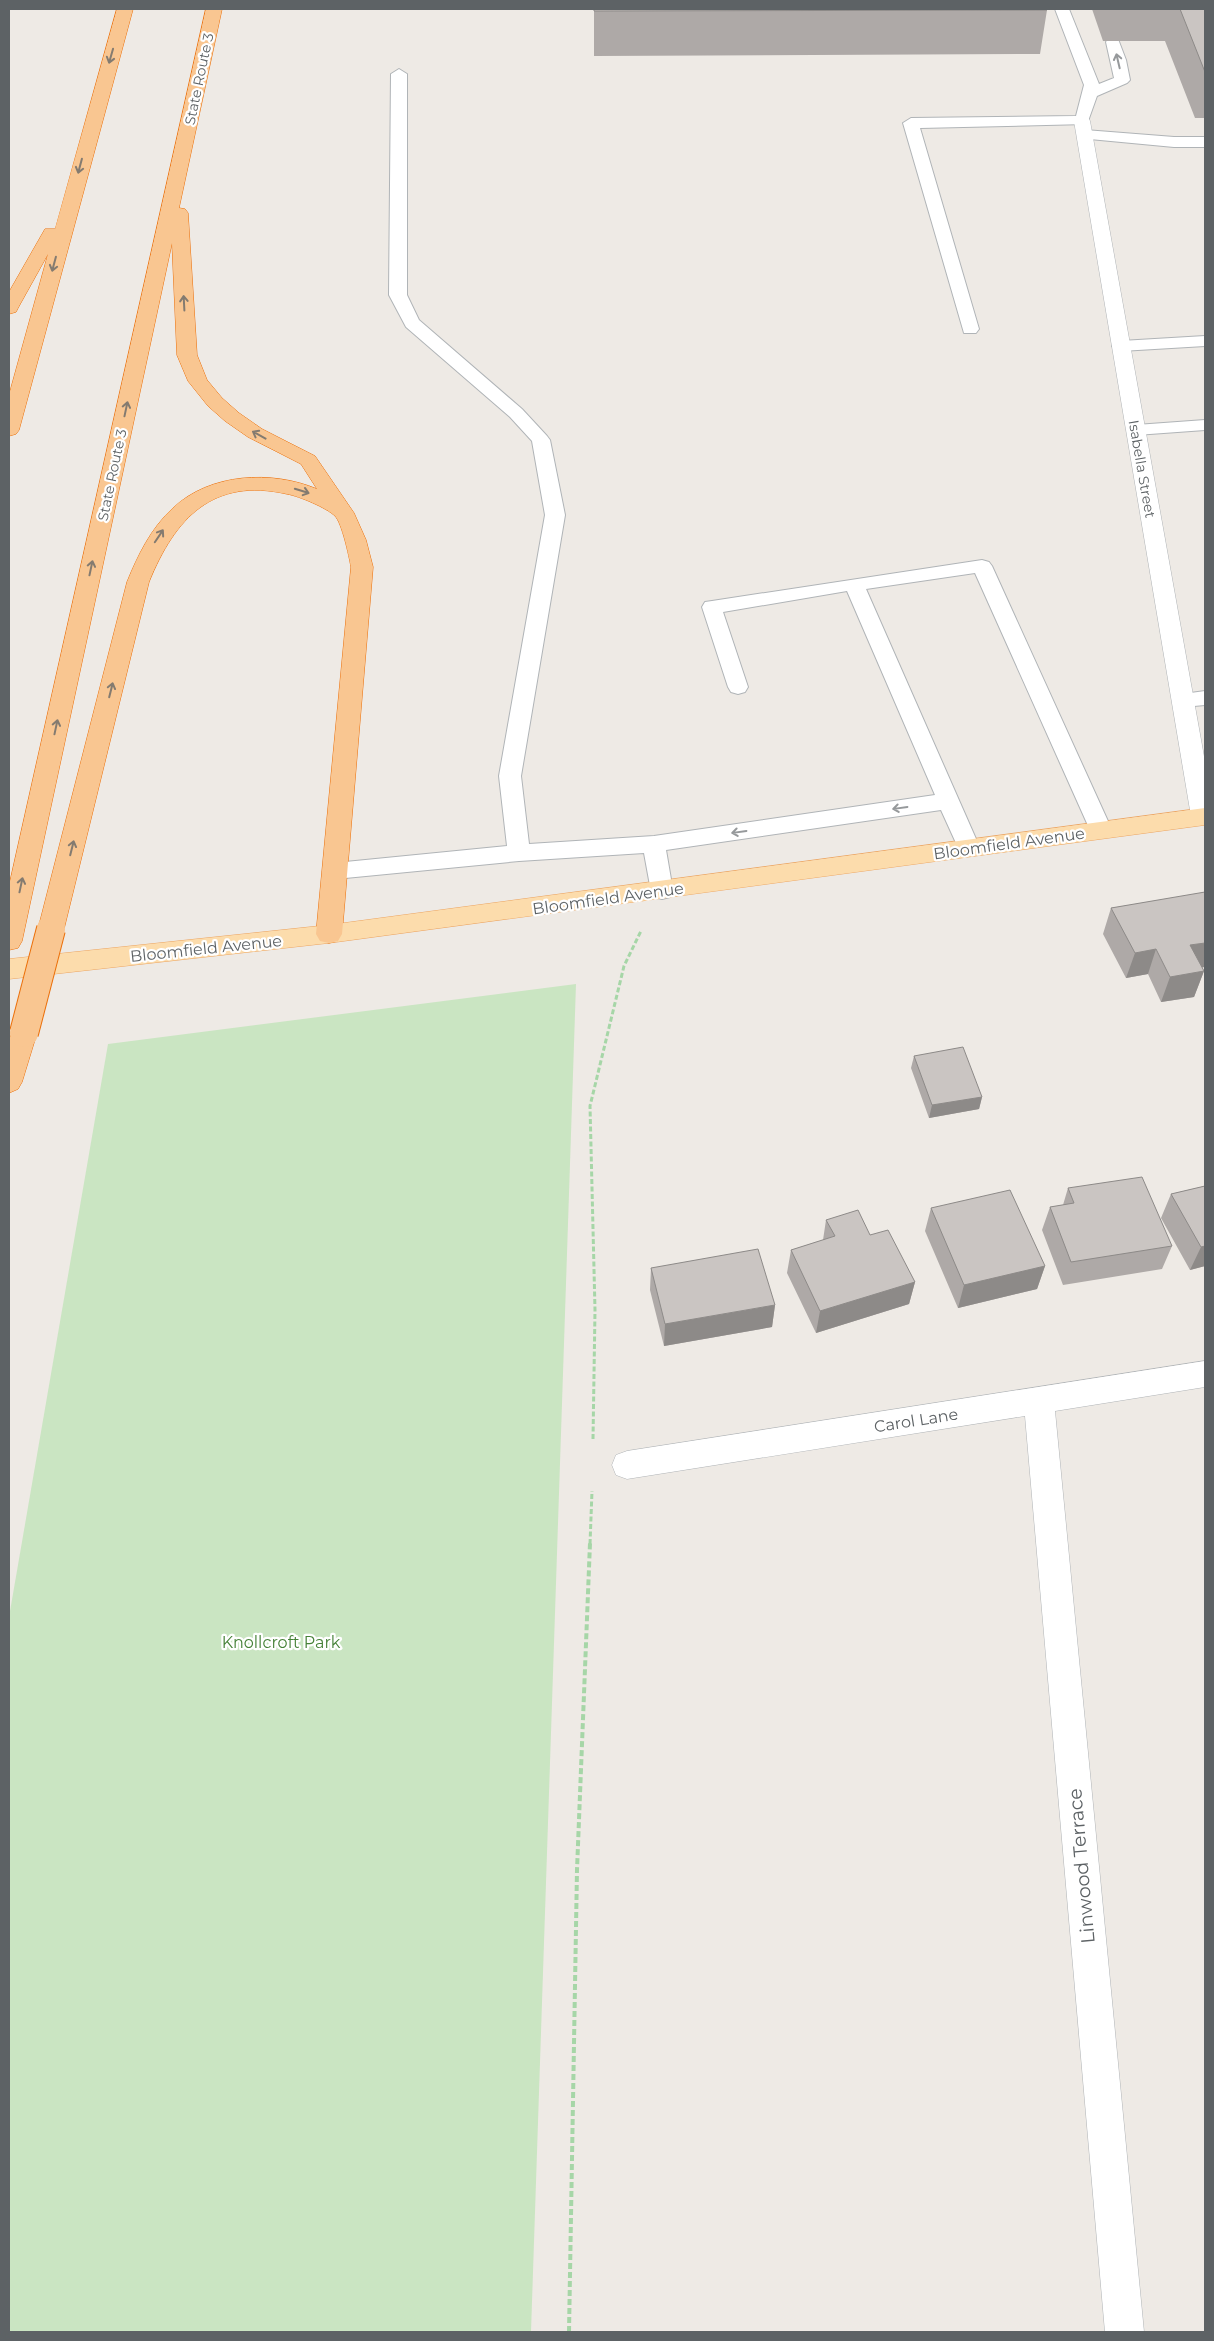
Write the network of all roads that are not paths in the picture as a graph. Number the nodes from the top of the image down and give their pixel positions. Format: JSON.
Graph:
{"nodes":[{"id":1,"x":125,"y":9,"type":"edge"},
{"id":2,"x":214,"y":9,"type":"edge"},
{"id":3,"x":1062,"y":9,"type":"edge"},
{"id":4,"x":1113,"y":42,"type":"dead end"},
{"id":5,"x":399,"y":74,"type":"dead end"},
{"id":6,"x":1090,"y":93,"type":"junction"},
{"id":7,"x":1083,"y":128,"type":"junction"},
{"id":8,"x":1205,"y":142,"type":"edge"},
{"id":9,"x":177,"y":179,"type":"junction"},
{"id":10,"x":71,"y":200,"type":"junction"},
{"id":11,"x":9,"y":308,"type":"edge"},
{"id":12,"x":970,"y":329,"type":"dead end"},
{"id":13,"x":1205,"y":341,"type":"edge"},
{"id":14,"x":1121,"y":346,"type":"junction"},
{"id":15,"x":1205,"y":425,"type":"edge"},
{"id":16,"x":9,"y":430,"type":"edge"},
{"id":17,"x":1136,"y":430,"type":"junction"},
{"id":18,"x":344,"y":513,"type":"junction"},
{"id":19,"x":854,"y":584,"type":"junction"},
{"id":20,"x":738,"y":687,"type":"dead end"},
{"id":21,"x":1205,"y":698,"type":"edge"},
{"id":22,"x":1183,"y":700,"type":"junction"},
{"id":23,"x":948,"y":801,"type":"junction"},
{"id":24,"x":1204,"y":816,"type":"edge"},
{"id":25,"x":1101,"y":830,"type":"junction"},
{"id":26,"x":654,"y":844,"type":"junction"},
{"id":27,"x":970,"y":848,"type":"junction"},
{"id":28,"x":519,"y":853,"type":"junction"},
{"id":29,"x":335,"y":871,"type":"junction"},
{"id":30,"x":662,"y":891,"type":"junction"},
{"id":31,"x":329,"y":934,"type":"junction"},
{"id":32,"x":10,"y":937,"type":"edge"},
{"id":33,"x":9,"y":970,"type":"edge"},
{"id":34,"x":9,"y":1082,"type":"edge"},
{"id":35,"x":1205,"y":1374,"type":"edge"},
{"id":36,"x":1039,"y":1401,"type":"junction"},
{"id":37,"x":626,"y":1465,"type":"dead end"},
{"id":38,"x":1124,"y":2332,"type":"edge"}],
"edges":[{"from":1,"to":10,"type":"highway","one_way":true},
{"from":2,"to":9,"type":"highway","name":"State Route 3"},
{"from":3,"to":6,"type":"lane"},
{"from":6,"to":4,"type":"lane","one_way":true},
{"from":5,"to":28,"type":"lane"},
{"from":6,"to":7,"type":"lane"},
{"from":7,"to":8,"type":"lane"},
{"from":7,"to":12,"type":"lane"},
{"from":7,"to":14,"type":"street","name":"Isabella Street"},
{"from":18,"to":9,"type":"highway","one_way":true},
{"from":32,"to":9,"type":"highway","name":"State Route 3","one_way":true},
{"from":10,"to":11,"type":"highway"},
{"from":10,"to":16,"type":"highway","one_way":true},
{"from":13,"to":14,"type":"lane"},
{"from":14,"to":17,"type":"street","name":"Isabella Street"},
{"from":15,"to":17,"type":"lane"},
{"from":17,"to":22,"type":"street","name":"Isabella Street"},
{"from":18,"to":29,"type":"highway"},
{"from":34,"to":18,"type":"highway","one_way":true,"bridge":true},
{"from":19,"to":20,"type":"lane"},
{"from":19,"to":23,"type":"lane"},
{"from":19,"to":25,"type":"lane"},
{"from":21,"to":22,"type":"lane"},
{"from":22,"to":24,"type":"street","name":"Isabella Street"},
{"from":23,"to":26,"type":"lane","one_way":true},
{"from":23,"to":27,"type":"lane"},
{"from":24,"to":25,"type":"main road","name":"Bloomfield Avenue"},
{"from":25,"to":27,"type":"main road","name":"Bloomfield Avenue"},
{"from":26,"to":28,"type":"lane"},
{"from":26,"to":30,"type":"lane"},
{"from":27,"to":30,"type":"main road","name":"Bloomfield Avenue"},
{"from":28,"to":29,"type":"lane"},
{"from":29,"to":31,"type":"highway"},
{"from":30,"to":31,"type":"main road","name":"Bloomfield Avenue"},
{"from":31,"to":33,"type":"main road","name":"Bloomfield Avenue"},
{"from":35,"to":36,"type":"street","name":"Carol Lane"},
{"from":36,"to":37,"type":"street","name":"Carol Lane"},
{"from":36,"to":38,"type":"street","name":"Linwood Terrace"}]}
